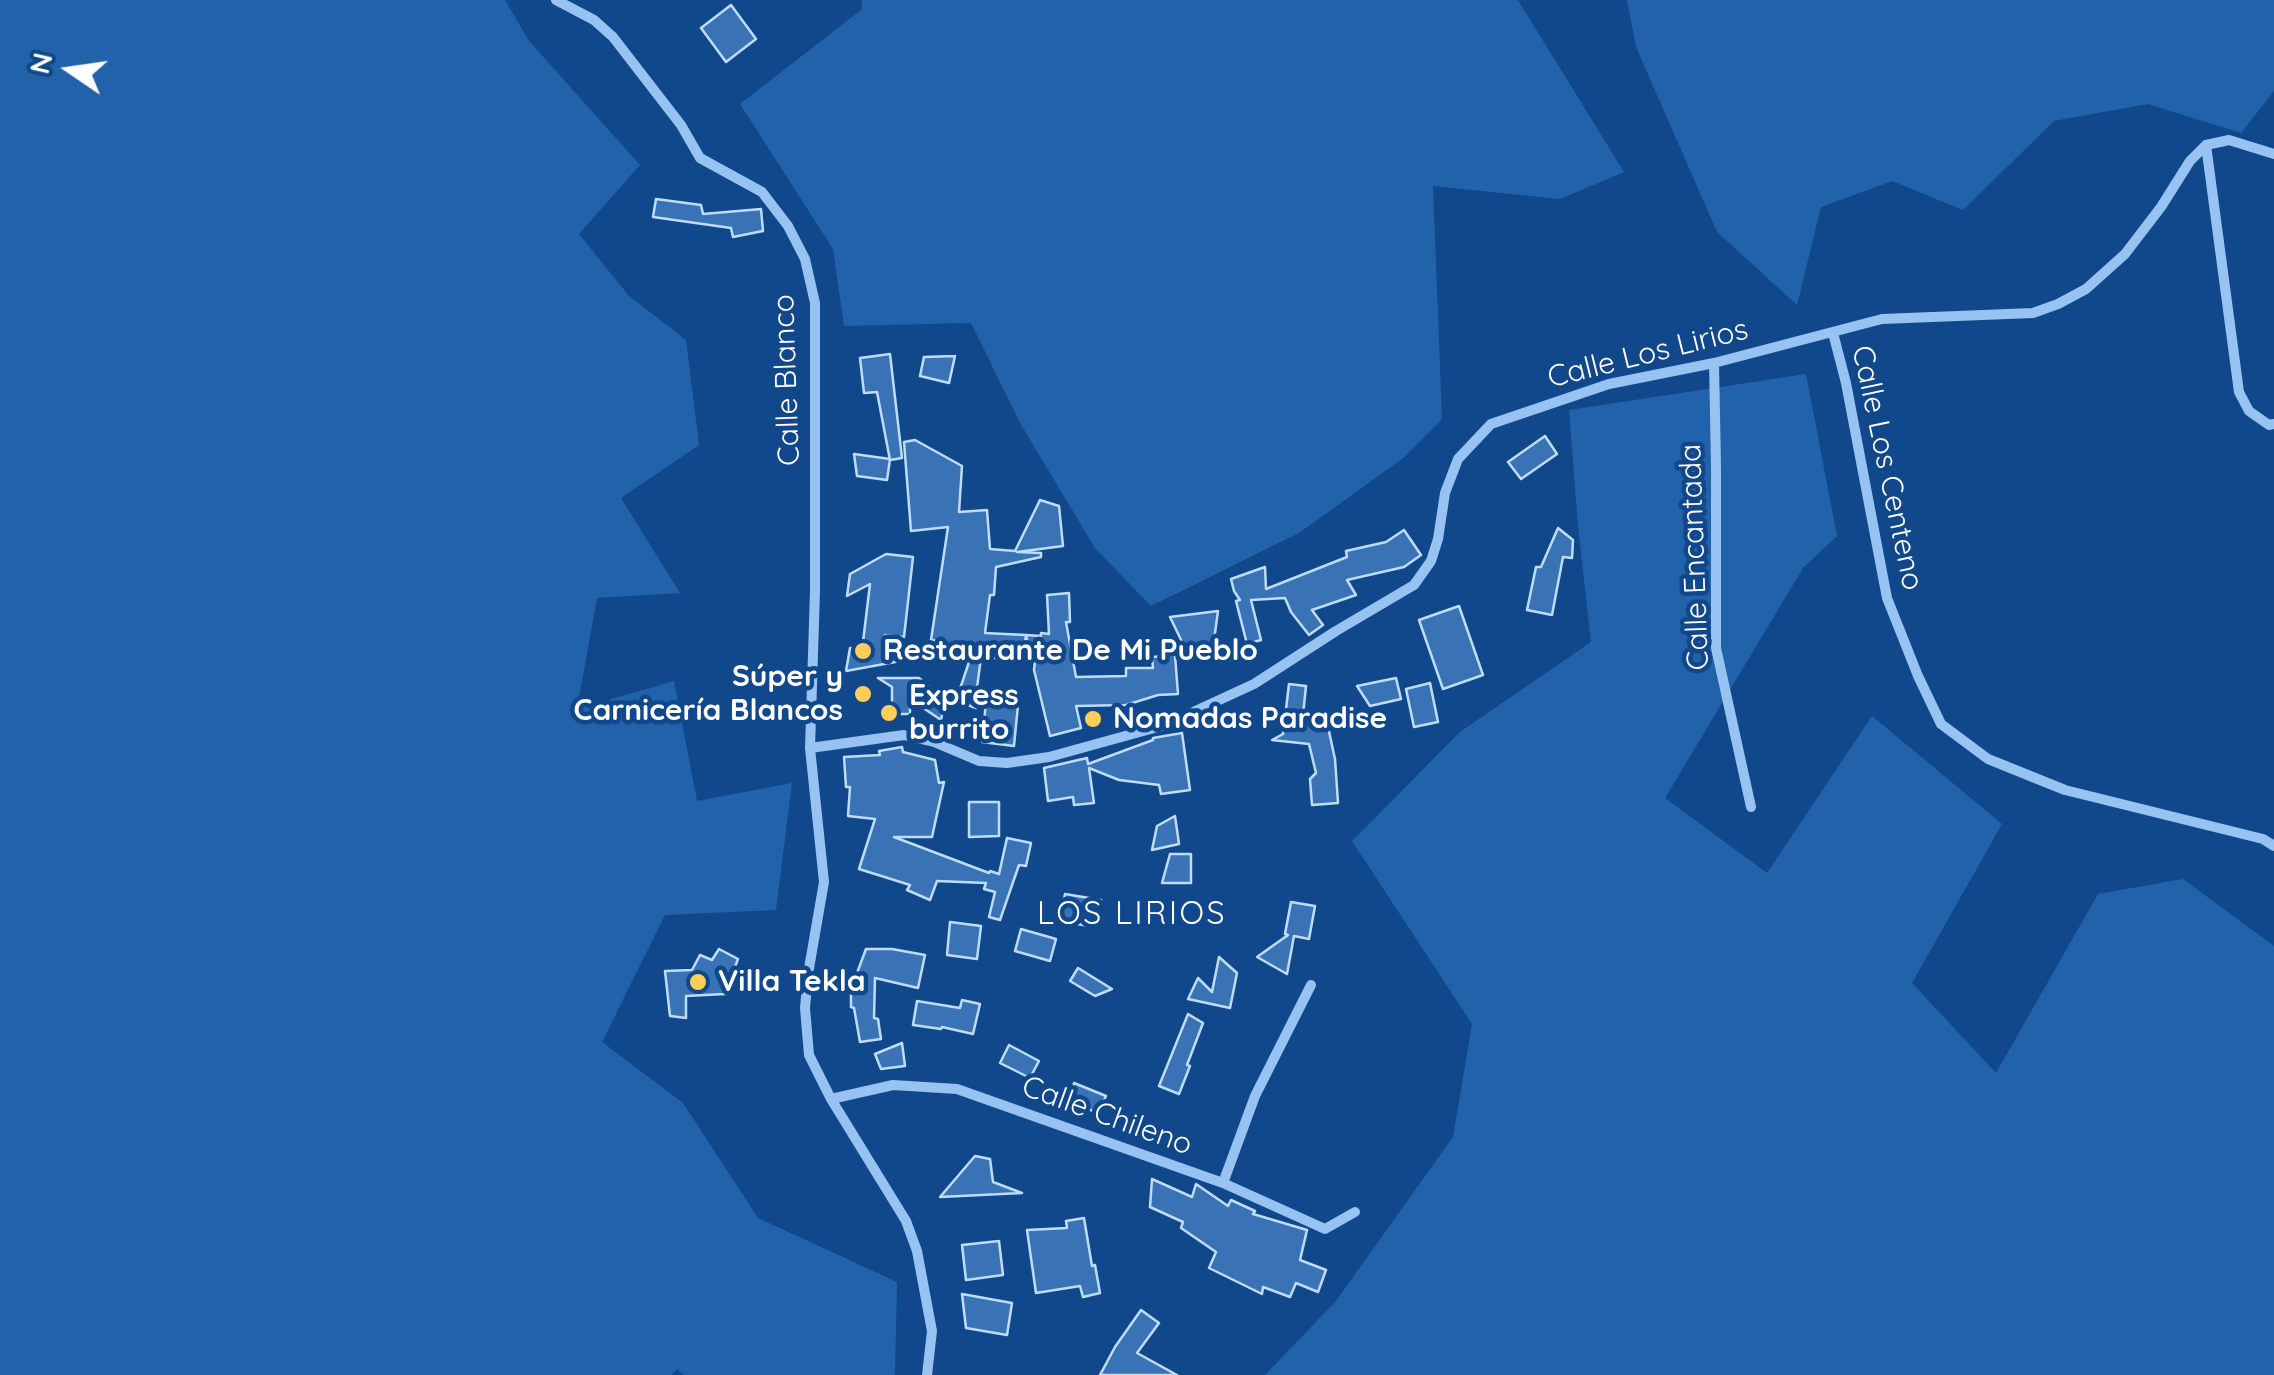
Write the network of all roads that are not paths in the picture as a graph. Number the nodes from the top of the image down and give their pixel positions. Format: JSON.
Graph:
{"nodes":[{"id":1,"x":556,"y":0,"type":"edge"},
{"id":2,"x":2206,"y":145,"type":"junction"},
{"id":3,"x":2274,"y":154,"type":"edge"},
{"id":4,"x":1833,"y":333,"type":"junction"},
{"id":5,"x":1714,"y":362,"type":"junction"},
{"id":6,"x":2274,"y":424,"type":"edge"},
{"id":7,"x":810,"y":748,"type":"junction"},
{"id":8,"x":1750,"y":808,"type":"dead end"},
{"id":9,"x":2274,"y":846,"type":"edge"},
{"id":10,"x":1310,"y":984,"type":"dead end"},
{"id":11,"x":831,"y":1099,"type":"junction"},
{"id":12,"x":1223,"y":1183,"type":"junction"},
{"id":13,"x":1354,"y":1212,"type":"dead end"},
{"id":14,"x":927,"y":1375,"type":"edge"}],
"edges":[{"from":1,"to":7,"type":"street","name":"Calle Blanco"},
{"from":2,"to":3,"type":"street"},
{"from":2,"to":4,"type":"street","name":"Calle Los Lirios"},
{"from":2,"to":6,"type":"street"},
{"from":4,"to":5,"type":"street","name":"Calle Los Lirios"},
{"from":4,"to":9,"type":"street","name":"Calle Los Centeno"},
{"from":5,"to":7,"type":"street","name":"Calle Los Lirios"},
{"from":5,"to":8,"type":"street","name":"Calle Encantada"},
{"from":7,"to":11,"type":"street"},
{"from":10,"to":12,"type":"street"},
{"from":11,"to":12,"type":"street","name":"Calle Chileno"},
{"from":11,"to":14,"type":"street"},
{"from":12,"to":13,"type":"street","name":"Calle Chileno"}]}
